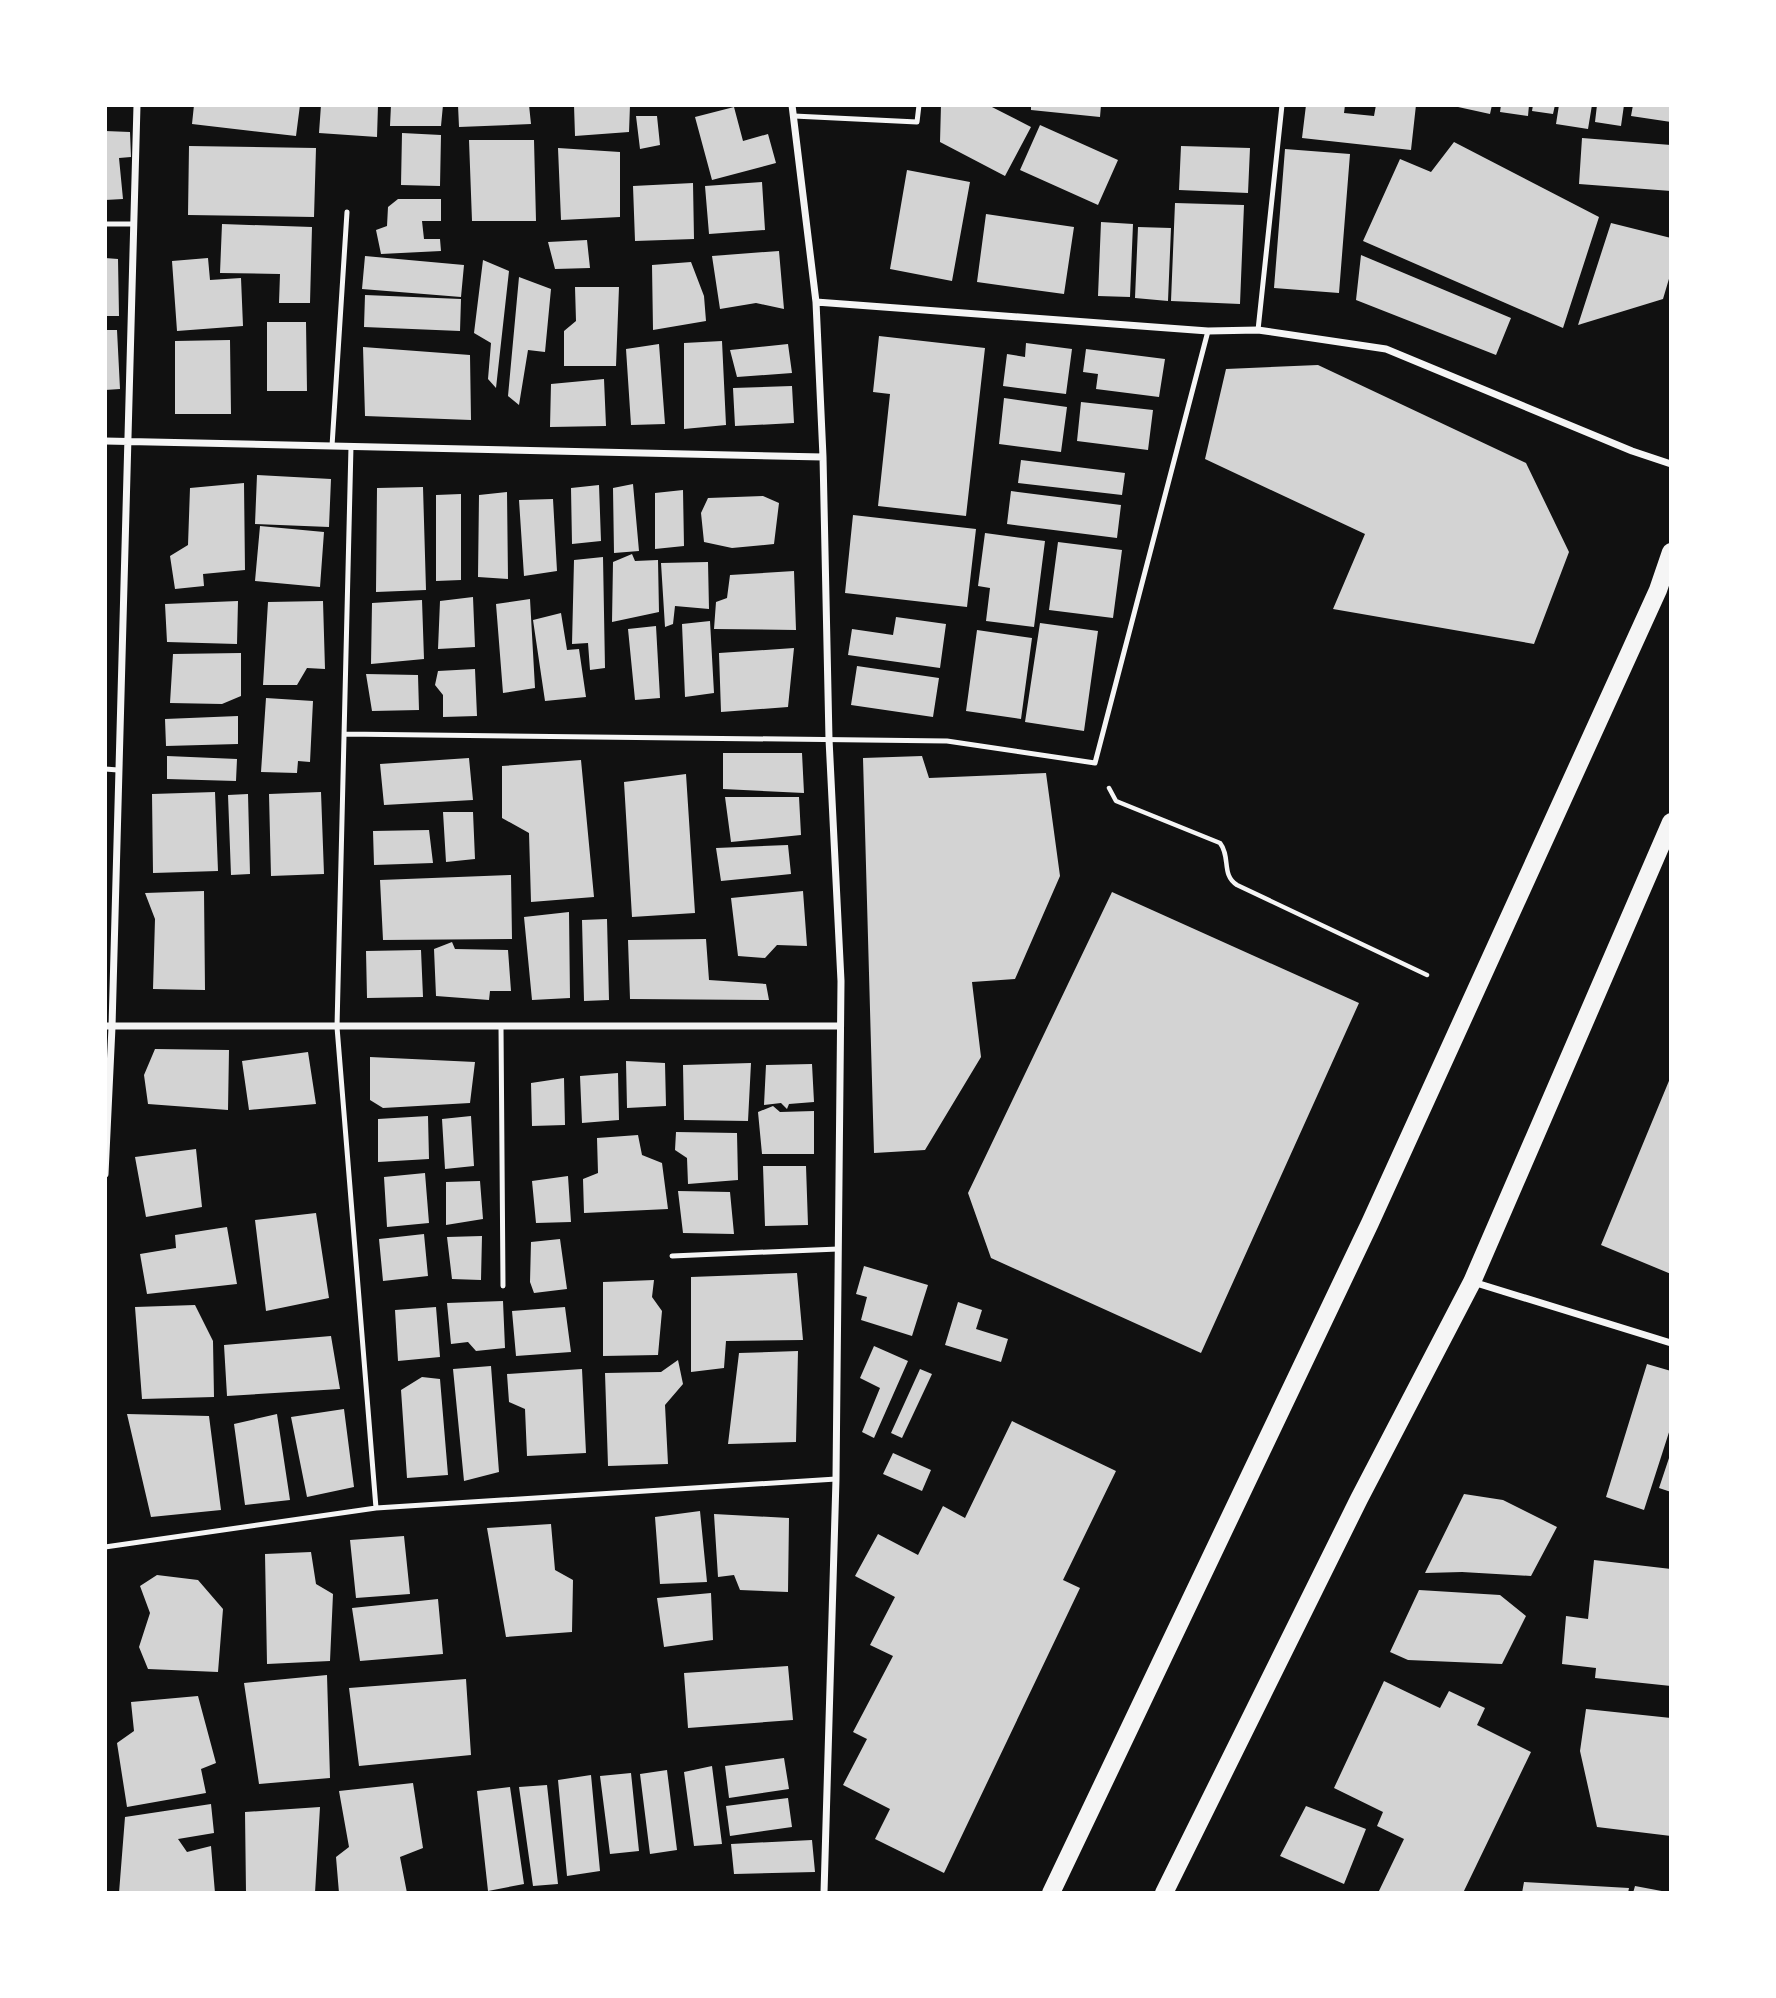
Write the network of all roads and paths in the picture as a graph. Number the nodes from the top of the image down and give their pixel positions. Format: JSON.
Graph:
{"nodes":[{"id":1,"x":136,"y":105,"type":"edge"},
{"id":2,"x":792,"y":105,"type":"edge"},
{"id":3,"x":919,"y":105,"type":"edge"},
{"id":4,"x":1282,"y":105,"type":"edge"},
{"id":5,"x":794,"y":116,"type":"junction"},
{"id":6,"x":347,"y":212,"type":"dead end"},
{"id":7,"x":105,"y":223,"type":"edge"},
{"id":8,"x":133,"y":224,"type":"junction"},
{"id":9,"x":816,"y":302,"type":"junction"},
{"id":10,"x":1258,"y":330,"type":"junction"},
{"id":11,"x":1209,"y":331,"type":"junction"},
{"id":12,"x":105,"y":441,"type":"edge"},
{"id":13,"x":126,"y":441,"type":"junction"},
{"id":14,"x":332,"y":446,"type":"junction"},
{"id":15,"x":351,"y":446,"type":"junction"},
{"id":16,"x":823,"y":457,"type":"junction"},
{"id":17,"x":1671,"y":464,"type":"edge"},
{"id":18,"x":1671,"y":552,"type":"edge"},
{"id":19,"x":344,"y":734,"type":"junction"},
{"id":20,"x":829,"y":739,"type":"junction"},
{"id":21,"x":1095,"y":763,"type":"junction"},
{"id":22,"x":105,"y":769,"type":"edge"},
{"id":23,"x":118,"y":770,"type":"junction"},
{"id":24,"x":1671,"y":822,"type":"edge"},
{"id":25,"x":1427,"y":975,"type":"dead end"},
{"id":26,"x":108,"y":1026,"type":"edge"},
{"id":27,"x":501,"y":1026,"type":"junction"},
{"id":28,"x":841,"y":1026,"type":"junction"},
{"id":29,"x":337,"y":1027,"type":"junction"},
{"id":30,"x":105,"y":1174,"type":"edge"},
{"id":31,"x":838,"y":1249,"type":"junction"},
{"id":32,"x":672,"y":1256,"type":"dead end"},
{"id":33,"x":1472,"y":1282,"type":"junction"},
{"id":34,"x":503,"y":1286,"type":"dead end"},
{"id":35,"x":1671,"y":1343,"type":"edge"},
{"id":36,"x":836,"y":1479,"type":"junction"},
{"id":37,"x":376,"y":1508,"type":"junction"},
{"id":38,"x":105,"y":1547,"type":"edge"},
{"id":39,"x":824,"y":1893,"type":"edge"},
{"id":40,"x":1051,"y":1893,"type":"edge"},
{"id":41,"x":1164,"y":1893,"type":"edge"}],
"edges":[{"from":1,"to":8,"type":"street"},
{"from":2,"to":5,"type":"street"},
{"from":3,"to":5,"type":"lane"},
{"from":4,"to":10,"type":"lane"},
{"from":5,"to":9,"type":"street"},
{"from":6,"to":14,"type":"lane"},
{"from":7,"to":8,"type":"lane"},
{"from":8,"to":13,"type":"street"},
{"from":9,"to":11,"type":"street"},
{"from":9,"to":16,"type":"street"},
{"from":10,"to":11,"type":"street"},
{"from":10,"to":17,"type":"street"},
{"from":11,"to":21,"type":"lane"},
{"from":12,"to":13,"type":"street"},
{"from":13,"to":14,"type":"street"},
{"from":13,"to":23,"type":"street"},
{"from":14,"to":15,"type":"street"},
{"from":15,"to":16,"type":"street"},
{"from":15,"to":19,"type":"lane"},
{"from":16,"to":20,"type":"street"},
{"from":18,"to":40,"type":"main road"},
{"from":19,"to":20,"type":"lane"},
{"from":19,"to":29,"type":"lane"},
{"from":20,"to":21,"type":"lane"},
{"from":20,"to":28,"type":"street"},
{"from":21,"to":25,"type":"path"},
{"from":22,"to":23,"type":"lane"},
{"from":23,"to":26,"type":"street"},
{"from":24,"to":33,"type":"main road"},
{"from":26,"to":29,"type":"street"},
{"from":26,"to":30,"type":"street"},
{"from":27,"to":28,"type":"street"},
{"from":27,"to":29,"type":"street"},
{"from":27,"to":34,"type":"lane"},
{"from":28,"to":31,"type":"street"},
{"from":29,"to":37,"type":"lane"},
{"from":31,"to":32,"type":"lane"},
{"from":31,"to":36,"type":"street"},
{"from":33,"to":35,"type":"street"},
{"from":33,"to":41,"type":"main road"},
{"from":36,"to":37,"type":"lane"},
{"from":36,"to":39,"type":"street"},
{"from":37,"to":38,"type":"lane"}]}
